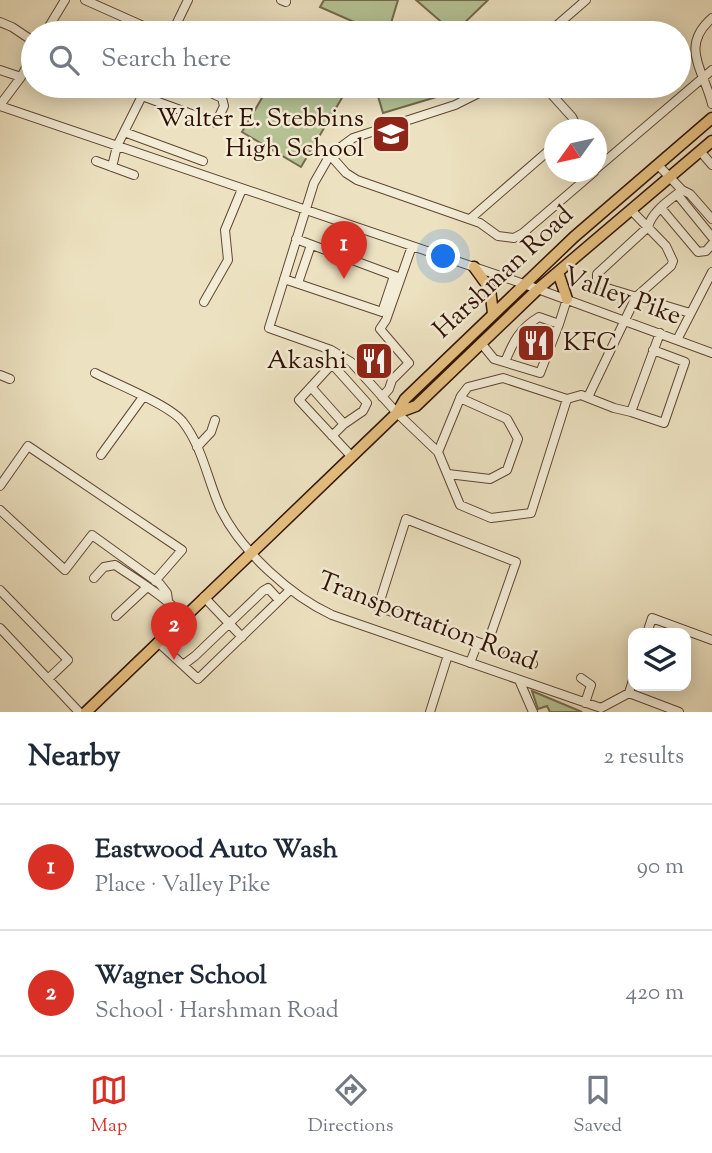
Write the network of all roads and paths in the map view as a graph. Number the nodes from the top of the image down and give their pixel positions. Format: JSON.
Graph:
{"nodes":[{"id":1,"x":65,"y":0,"type":"edge"},
{"id":2,"x":85,"y":0,"type":"edge"},
{"id":3,"x":188,"y":0,"type":"edge"},
{"id":4,"x":586,"y":0,"type":"edge"},
{"id":5,"x":712,"y":18,"type":"edge"},
{"id":6,"x":52,"y":21,"type":"edge"},
{"id":7,"x":132,"y":21,"type":"edge"},
{"id":8,"x":178,"y":21,"type":"edge"},
{"id":9,"x":562,"y":21,"type":"edge"},
{"id":10,"x":0,"y":22,"type":"edge"},
{"id":11,"x":21,"y":33,"type":"edge"},
{"id":12,"x":0,"y":70,"type":"edge"},
{"id":13,"x":712,"y":70,"type":"edge"},
{"id":14,"x":21,"y":77,"type":"joint"},
{"id":15,"x":704,"y":77,"type":"junction"},
{"id":16,"x":712,"y":84,"type":"edge"},
{"id":17,"x":691,"y":88,"type":"edge"},
{"id":18,"x":141,"y":98,"type":"edge"},
{"id":19,"x":148,"y":98,"type":"edge"},
{"id":20,"x":222,"y":98,"type":"edge"},
{"id":21,"x":469,"y":98,"type":"edge"},
{"id":22,"x":555,"y":98,"type":"edge"},
{"id":23,"x":679,"y":98,"type":"edge"},
{"id":24,"x":0,"y":105,"type":"edge"},
{"id":25,"x":712,"y":112,"type":"edge"},
{"id":26,"x":573,"y":119,"type":"edge"},
{"id":27,"x":124,"y":132,"type":"junction"},
{"id":28,"x":712,"y":141,"type":"edge"},
{"id":29,"x":117,"y":146,"type":"junction"},
{"id":30,"x":700,"y":151,"type":"junction"},
{"id":31,"x":330,"y":155,"type":"junction"},
{"id":32,"x":544,"y":155,"type":"edge"},
{"id":33,"x":607,"y":160,"type":"edge"},
{"id":34,"x":96,"y":161,"type":"dead end"},
{"id":35,"x":203,"y":161,"type":"dead end"},
{"id":36,"x":658,"y":165,"type":"junction"},
{"id":37,"x":712,"y":165,"type":"edge"},
{"id":38,"x":112,"y":167,"type":"junction"},
{"id":39,"x":134,"y":176,"type":"dead end"},
{"id":40,"x":670,"y":179,"type":"junction"},
{"id":41,"x":581,"y":182,"type":"edge"},
{"id":42,"x":242,"y":190,"type":"junction"},
{"id":43,"x":680,"y":192,"type":"junction"},
{"id":44,"x":661,"y":208,"type":"junction"},
{"id":45,"x":631,"y":210,"type":"junction"},
{"id":46,"x":305,"y":211,"type":"junction"},
{"id":47,"x":470,"y":219,"type":"junction"},
{"id":48,"x":712,"y":219,"type":"edge"},
{"id":49,"x":648,"y":227,"type":"junction"},
{"id":50,"x":712,"y":237,"type":"edge"},
{"id":51,"x":296,"y":239,"type":"junction"},
{"id":52,"x":712,"y":243,"type":"edge"},
{"id":53,"x":312,"y":245,"type":"junction"},
{"id":54,"x":412,"y":246,"type":"junction"},
{"id":55,"x":474,"y":267,"type":"junction"},
{"id":56,"x":558,"y":272,"type":"junction"},
{"id":57,"x":712,"y":272,"type":"edge"},
{"id":58,"x":398,"y":277,"type":"junction"},
{"id":59,"x":284,"y":279,"type":"junction"},
{"id":60,"x":298,"y":283,"type":"junction"},
{"id":61,"x":524,"y":284,"type":"junction"},
{"id":62,"x":538,"y":289,"type":"junction"},
{"id":63,"x":636,"y":297,"type":"junction"},
{"id":64,"x":567,"y":299,"type":"junction"},
{"id":65,"x":204,"y":302,"type":"dead end"},
{"id":66,"x":493,"y":313,"type":"junction"},
{"id":67,"x":690,"y":313,"type":"junction"},
{"id":68,"x":625,"y":320,"type":"junction"},
{"id":69,"x":559,"y":324,"type":"junction"},
{"id":70,"x":660,"y":333,"type":"junction"},
{"id":71,"x":677,"y":340,"type":"junction"},
{"id":72,"x":481,"y":343,"type":"junction"},
{"id":73,"x":653,"y":350,"type":"junction"},
{"id":74,"x":712,"y":352,"type":"edge"},
{"id":75,"x":336,"y":353,"type":"junction"},
{"id":76,"x":505,"y":362,"type":"junction"},
{"id":77,"x":332,"y":364,"type":"junction"},
{"id":78,"x":95,"y":373,"type":"dead end"},
{"id":79,"x":0,"y":375,"type":"edge"},
{"id":80,"x":10,"y":379,"type":"dead end"},
{"id":81,"x":311,"y":387,"type":"junction"},
{"id":82,"x":143,"y":397,"type":"junction"},
{"id":83,"x":382,"y":397,"type":"junction"},
{"id":84,"x":587,"y":397,"type":"junction"},
{"id":85,"x":460,"y":398,"type":"junction"},
{"id":86,"x":567,"y":399,"type":"junction"},
{"id":87,"x":631,"y":412,"type":"junction"},
{"id":88,"x":397,"y":413,"type":"junction"},
{"id":89,"x":215,"y":421,"type":"dead end"},
{"id":90,"x":345,"y":424,"type":"junction"},
{"id":91,"x":332,"y":436,"type":"junction"},
{"id":92,"x":197,"y":447,"type":"junction"},
{"id":93,"x":438,"y":452,"type":"junction"},
{"id":94,"x":100,"y":455,"type":"dead end"},
{"id":95,"x":352,"y":457,"type":"junction"},
{"id":96,"x":448,"y":474,"type":"junction"},
{"id":97,"x":0,"y":486,"type":"edge"},
{"id":98,"x":0,"y":510,"type":"edge"},
{"id":99,"x":252,"y":552,"type":"junction"},
{"id":100,"x":94,"y":578,"type":"dead end"},
{"id":101,"x":155,"y":581,"type":"junction"},
{"id":102,"x":146,"y":588,"type":"junction"},
{"id":103,"x":0,"y":590,"type":"edge"},
{"id":104,"x":289,"y":590,"type":"junction"},
{"id":105,"x":204,"y":597,"type":"junction"},
{"id":106,"x":168,"y":600,"type":"junction"},
{"id":107,"x":279,"y":600,"type":"junction"},
{"id":108,"x":116,"y":616,"type":"dead end"},
{"id":109,"x":184,"y":617,"type":"junction"},
{"id":110,"x":230,"y":623,"type":"junction"},
{"id":111,"x":0,"y":628,"type":"edge"},
{"id":112,"x":649,"y":628,"type":"edge"},
{"id":113,"x":679,"y":628,"type":"edge"},
{"id":114,"x":691,"y":632,"type":"edge"},
{"id":115,"x":242,"y":636,"type":"junction"},
{"id":116,"x":712,"y":640,"type":"edge"},
{"id":117,"x":158,"y":642,"type":"junction"},
{"id":118,"x":478,"y":642,"type":"junction"},
{"id":119,"x":448,"y":655,"type":"junction"},
{"id":120,"x":506,"y":655,"type":"dead end"},
{"id":121,"x":519,"y":659,"type":"junction"},
{"id":122,"x":470,"y":663,"type":"junction"},
{"id":123,"x":533,"y":664,"type":"dead end"},
{"id":124,"x":183,"y":665,"type":"junction"},
{"id":125,"x":516,"y":678,"type":"junction"},
{"id":126,"x":581,"y":678,"type":"dead end"},
{"id":127,"x":48,"y":679,"type":"junction"},
{"id":128,"x":629,"y":693,"type":"joint"},
{"id":129,"x":585,"y":703,"type":"junction"},
{"id":130,"x":79,"y":712,"type":"edge"},
{"id":131,"x":86,"y":712,"type":"edge"},
{"id":132,"x":430,"y":712,"type":"edge"},
{"id":133,"x":533,"y":712,"type":"edge"},
{"id":134,"x":679,"y":712,"type":"edge"}],
"edges":[{"from":1,"to":6,"type":"street"},
{"from":2,"to":7,"type":"street"},
{"from":3,"to":8,"type":"street"},
{"from":4,"to":9,"type":"street"},
{"from":5,"to":15,"type":"street"},
{"from":10,"to":11,"type":"street"},
{"from":12,"to":14,"type":"street"},
{"from":13,"to":15,"type":"street"},
{"from":14,"to":24,"type":"street"},
{"from":15,"to":16,"type":"street"},
{"from":15,"to":17,"type":"street"},
{"from":15,"to":25,"type":"street"},
{"from":18,"to":27,"type":"street"},
{"from":19,"to":20,"type":"street"},
{"from":21,"to":31,"type":"street"},
{"from":22,"to":26,"type":"street"},
{"from":23,"to":33,"type":"street"},
{"from":24,"to":29,"type":"street","name":"Valley Pike"},
{"from":25,"to":36,"type":"main road","name":"Harshman Road"},
{"from":27,"to":29,"type":"street"},
{"from":27,"to":35,"type":"street"},
{"from":28,"to":30,"type":"main road","name":"Harshman Road"},
{"from":29,"to":38,"type":"street"},
{"from":29,"to":42,"type":"street","name":"Valley Pike"},
{"from":30,"to":37,"type":"street"},
{"from":30,"to":40,"type":"main road","name":"Harshman Road"},
{"from":31,"to":46,"type":"street"},
{"from":31,"to":47,"type":"street"},
{"from":32,"to":47,"type":"street"},
{"from":34,"to":38,"type":"street"},
{"from":36,"to":40,"type":"street"},
{"from":36,"to":61,"type":"main road","name":"Harshman Road"},
{"from":38,"to":39,"type":"street"},
{"from":40,"to":43,"type":"street"},
{"from":40,"to":45,"type":"main road","name":"Harshman Road"},
{"from":41,"to":47,"type":"street"},
{"from":42,"to":46,"type":"street","name":"Valley Pike"},
{"from":42,"to":65,"type":"street"},
{"from":43,"to":44,"type":"street"},
{"from":43,"to":48,"type":"street"},
{"from":43,"to":50,"type":"street"},
{"from":44,"to":49,"type":"street"},
{"from":44,"to":52,"type":"street"},
{"from":45,"to":49,"type":"street"},
{"from":45,"to":56,"type":"main road","name":"Harshman Road"},
{"from":46,"to":51,"type":"street"},
{"from":46,"to":54,"type":"street","name":"Valley Pike"},
{"from":49,"to":63,"type":"street"},
{"from":49,"to":63,"type":"street"},
{"from":51,"to":53,"type":"street"},
{"from":51,"to":59,"type":"street"},
{"from":53,"to":58,"type":"street"},
{"from":53,"to":60,"type":"street"},
{"from":54,"to":55,"type":"street","name":"Valley Pike"},
{"from":54,"to":58,"type":"street"},
{"from":55,"to":61,"type":"street","name":"Valley Pike"},
{"from":55,"to":66,"type":"main road"},
{"from":56,"to":62,"type":"main road","name":"Harshman Road"},
{"from":56,"to":64,"type":"main road"},
{"from":57,"to":67,"type":"street"},
{"from":58,"to":60,"type":"street"},
{"from":58,"to":83,"type":"street"},
{"from":59,"to":60,"type":"street"},
{"from":59,"to":75,"type":"street"},
{"from":61,"to":62,"type":"street","name":"Valley Pike"},
{"from":61,"to":66,"type":"main road","name":"Harshman Road"},
{"from":62,"to":64,"type":"street","name":"Valley Pike"},
{"from":62,"to":72,"type":"main road","name":"Harshman Road"},
{"from":63,"to":67,"type":"street"},
{"from":63,"to":68,"type":"street"},
{"from":64,"to":68,"type":"street","name":"Valley Pike"},
{"from":64,"to":69,"type":"street"},
{"from":66,"to":88,"type":"main road","name":"Harshman Road"},
{"from":67,"to":71,"type":"street"},
{"from":68,"to":70,"type":"street","name":"Valley Pike"},
{"from":68,"to":84,"type":"street"},
{"from":69,"to":76,"type":"street"},
{"from":69,"to":76,"type":"street"},
{"from":70,"to":71,"type":"street","name":"Valley Pike"},
{"from":70,"to":73,"type":"street"},
{"from":71,"to":74,"type":"street","name":"Valley Pike"},
{"from":72,"to":76,"type":"street"},
{"from":72,"to":88,"type":"main road","name":"Harshman Road"},
{"from":73,"to":87,"type":"street"},
{"from":73,"to":87,"type":"street"},
{"from":75,"to":77,"type":"street"},
{"from":75,"to":83,"type":"street"},
{"from":77,"to":81,"type":"street"},
{"from":77,"to":90,"type":"street"},
{"from":78,"to":82,"type":"street","name":"Transportation Road"},
{"from":79,"to":80,"type":"street"},
{"from":81,"to":90,"type":"street"},
{"from":81,"to":91,"type":"street"},
{"from":82,"to":92,"type":"street","name":"Transportation Road"},
{"from":82,"to":94,"type":"street"},
{"from":83,"to":88,"type":"street"},
{"from":84,"to":86,"type":"street"},
{"from":84,"to":87,"type":"street"},
{"from":85,"to":86,"type":"street"},
{"from":85,"to":93,"type":"street"},
{"from":85,"to":96,"type":"street"},
{"from":86,"to":96,"type":"street"},
{"from":88,"to":93,"type":"street"},
{"from":88,"to":95,"type":"main road","name":"Harshman Road"},
{"from":89,"to":92,"type":"street"},
{"from":90,"to":91,"type":"street"},
{"from":91,"to":95,"type":"street"},
{"from":92,"to":99,"type":"street","name":"Transportation Road"},
{"from":93,"to":96,"type":"street"},
{"from":95,"to":99,"type":"main road","name":"Harshman Road"},
{"from":97,"to":101,"type":"street"},
{"from":98,"to":101,"type":"street"},
{"from":99,"to":104,"type":"street","name":"Transportation Road"},
{"from":99,"to":105,"type":"main road","name":"Harshman Road"},
{"from":100,"to":102,"type":"street"},
{"from":101,"to":106,"type":"street"},
{"from":102,"to":106,"type":"street"},
{"from":102,"to":108,"type":"street"},
{"from":103,"to":127,"type":"street"},
{"from":104,"to":107,"type":"street"},
{"from":104,"to":119,"type":"street","name":"Transportation Road"},
{"from":105,"to":109,"type":"main road","name":"Harshman Road"},
{"from":105,"to":110,"type":"street"},
{"from":106,"to":109,"type":"street"},
{"from":107,"to":110,"type":"street"},
{"from":107,"to":115,"type":"street"},
{"from":109,"to":117,"type":"main road","name":"Harshman Road"},
{"from":110,"to":115,"type":"street"},
{"from":110,"to":124,"type":"street"},
{"from":111,"to":127,"type":"street"},
{"from":112,"to":113,"type":"street"},
{"from":114,"to":116,"type":"street"},
{"from":115,"to":124,"type":"street"},
{"from":117,"to":124,"type":"street"},
{"from":117,"to":131,"type":"main road","name":"Harshman Road"},
{"from":118,"to":118,"type":"street"},
{"from":118,"to":122,"type":"street"},
{"from":119,"to":122,"type":"street","name":"Transportation Road"},
{"from":119,"to":132,"type":"street"},
{"from":120,"to":121,"type":"street"},
{"from":121,"to":123,"type":"street"},
{"from":121,"to":125,"type":"street"},
{"from":122,"to":125,"type":"street","name":"Transportation Road"},
{"from":125,"to":129,"type":"street","name":"Transportation Road"},
{"from":125,"to":133,"type":"street"},
{"from":126,"to":129,"type":"street"},
{"from":127,"to":130,"type":"street"},
{"from":128,"to":129,"type":"street","name":"Transportation Road"},
{"from":128,"to":134,"type":"street"}]}
